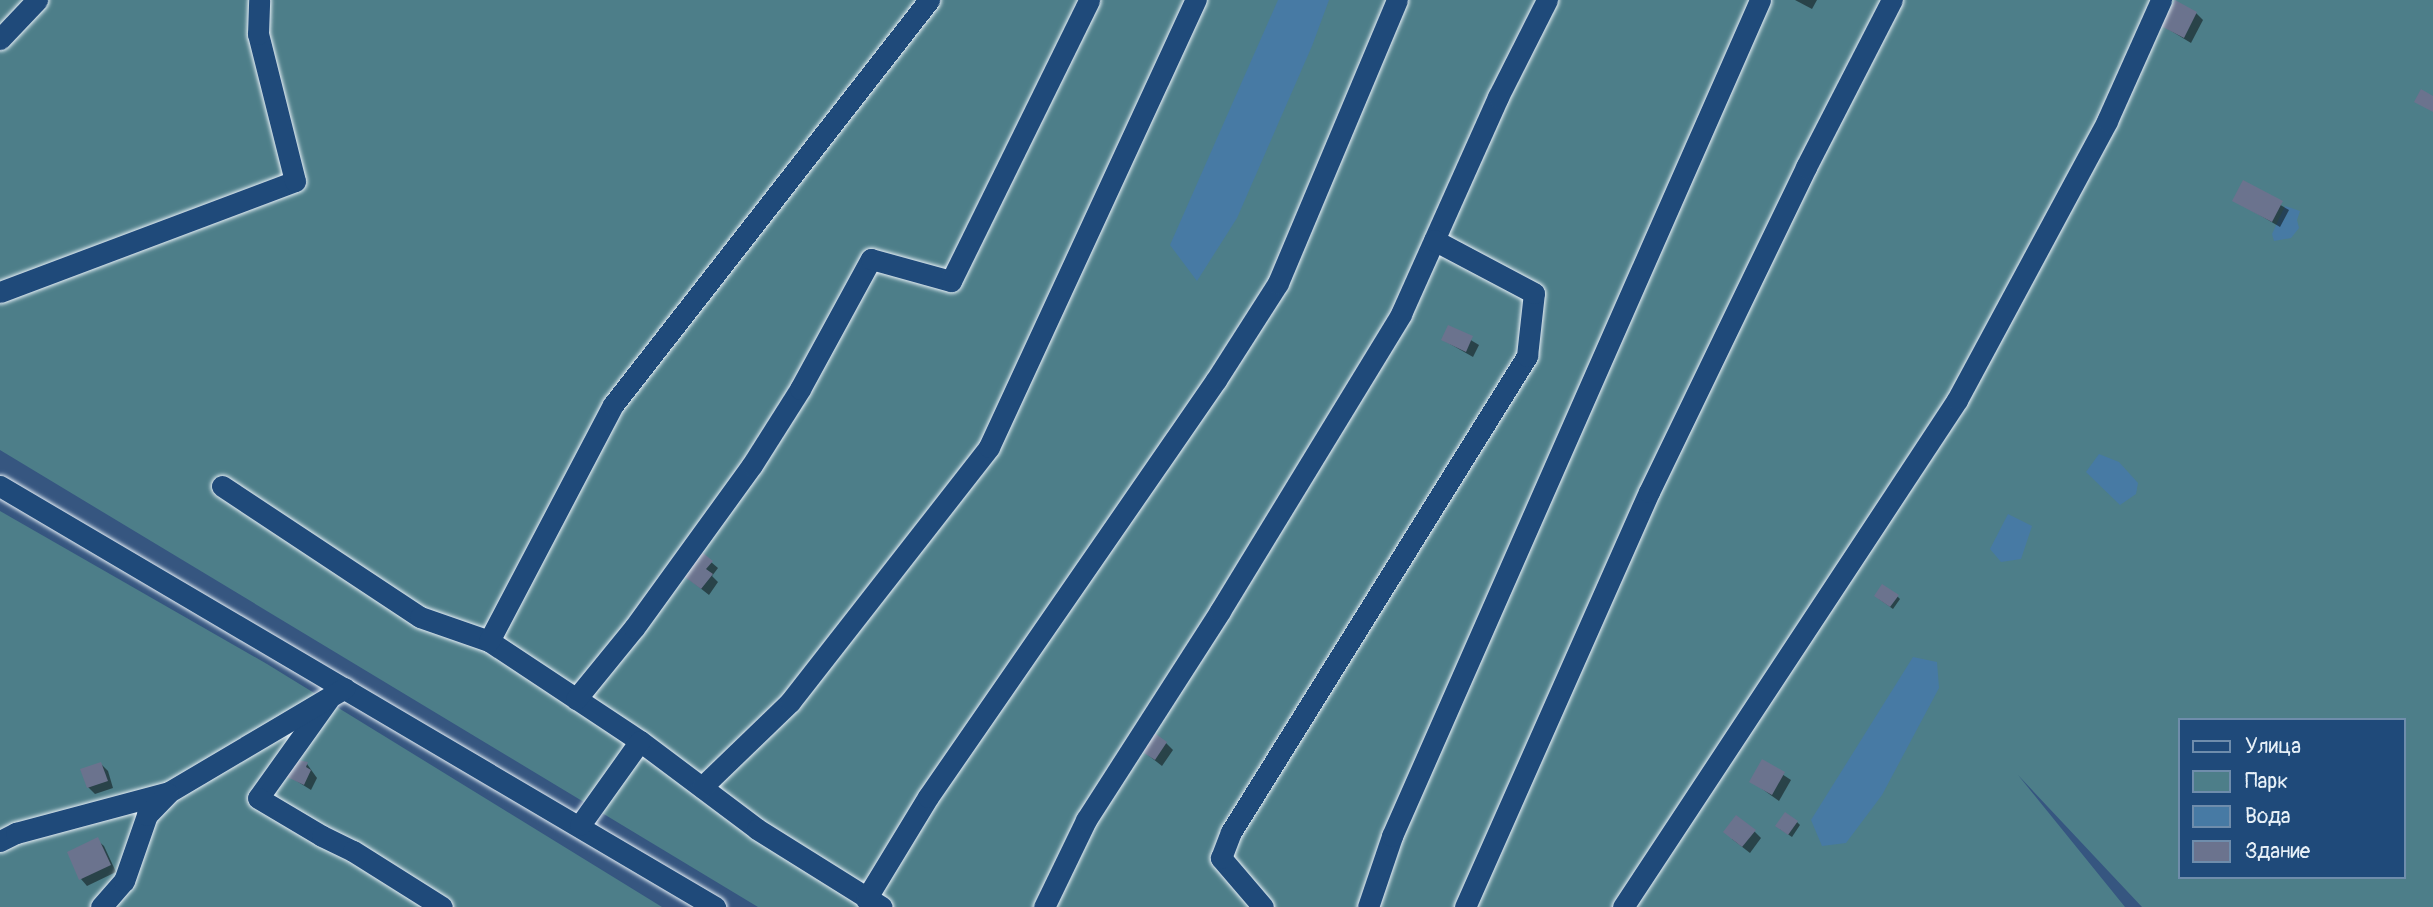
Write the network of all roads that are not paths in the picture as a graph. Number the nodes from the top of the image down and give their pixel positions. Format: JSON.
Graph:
{"nodes":[{"id":1,"x":37,"y":0,"type":"edge"},
{"id":2,"x":259,"y":0,"type":"edge"},
{"id":3,"x":929,"y":0,"type":"edge"},
{"id":4,"x":1089,"y":0,"type":"edge"},
{"id":5,"x":1196,"y":0,"type":"edge"},
{"id":6,"x":1397,"y":0,"type":"edge"},
{"id":7,"x":1547,"y":0,"type":"edge"},
{"id":8,"x":1760,"y":0,"type":"edge"},
{"id":9,"x":1892,"y":0,"type":"edge"},
{"id":10,"x":2161,"y":0,"type":"edge"},
{"id":11,"x":0,"y":39,"type":"edge"},
{"id":12,"x":1433,"y":240,"type":"junction"},
{"id":13,"x":0,"y":292,"type":"edge"},
{"id":14,"x":0,"y":486,"type":"edge"},
{"id":15,"x":222,"y":486,"type":"dead end"},
{"id":16,"x":489,"y":641,"type":"junction"},
{"id":17,"x":338,"y":692,"type":"junction"},
{"id":18,"x":576,"y":699,"type":"junction"},
{"id":19,"x":640,"y":741,"type":"junction"},
{"id":20,"x":702,"y":787,"type":"junction"},
{"id":21,"x":169,"y":792,"type":"junction"},
{"id":22,"x":580,"y":825,"type":"junction"},
{"id":23,"x":0,"y":841,"type":"edge"},
{"id":24,"x":874,"y":903,"type":"edge"},
{"id":25,"x":101,"y":907,"type":"edge"},
{"id":26,"x":442,"y":907,"type":"edge"},
{"id":27,"x":715,"y":907,"type":"edge"},
{"id":28,"x":1044,"y":907,"type":"edge"},
{"id":29,"x":1263,"y":907,"type":"edge"},
{"id":30,"x":1368,"y":907,"type":"edge"},
{"id":31,"x":1465,"y":907,"type":"edge"},
{"id":32,"x":1623,"y":907,"type":"edge"}],
"edges":[{"from":1,"to":11,"type":"street"},
{"from":2,"to":13,"type":"street"},
{"from":3,"to":16,"type":"street"},
{"from":4,"to":18,"type":"street"},
{"from":5,"to":20,"type":"street"},
{"from":6,"to":24,"type":"street"},
{"from":7,"to":12,"type":"street"},
{"from":8,"to":30,"type":"street"},
{"from":9,"to":31,"type":"street"},
{"from":10,"to":32,"type":"street"},
{"from":12,"to":28,"type":"street"},
{"from":12,"to":29,"type":"street"},
{"from":14,"to":17,"type":"street"},
{"from":15,"to":16,"type":"street"},
{"from":16,"to":18,"type":"street"},
{"from":17,"to":21,"type":"street"},
{"from":17,"to":22,"type":"street"},
{"from":17,"to":26,"type":"street"},
{"from":18,"to":19,"type":"street"},
{"from":19,"to":20,"type":"street"},
{"from":19,"to":22,"type":"street"},
{"from":20,"to":24,"type":"street"},
{"from":21,"to":23,"type":"street"},
{"from":21,"to":25,"type":"street"},
{"from":22,"to":27,"type":"street"}]}
